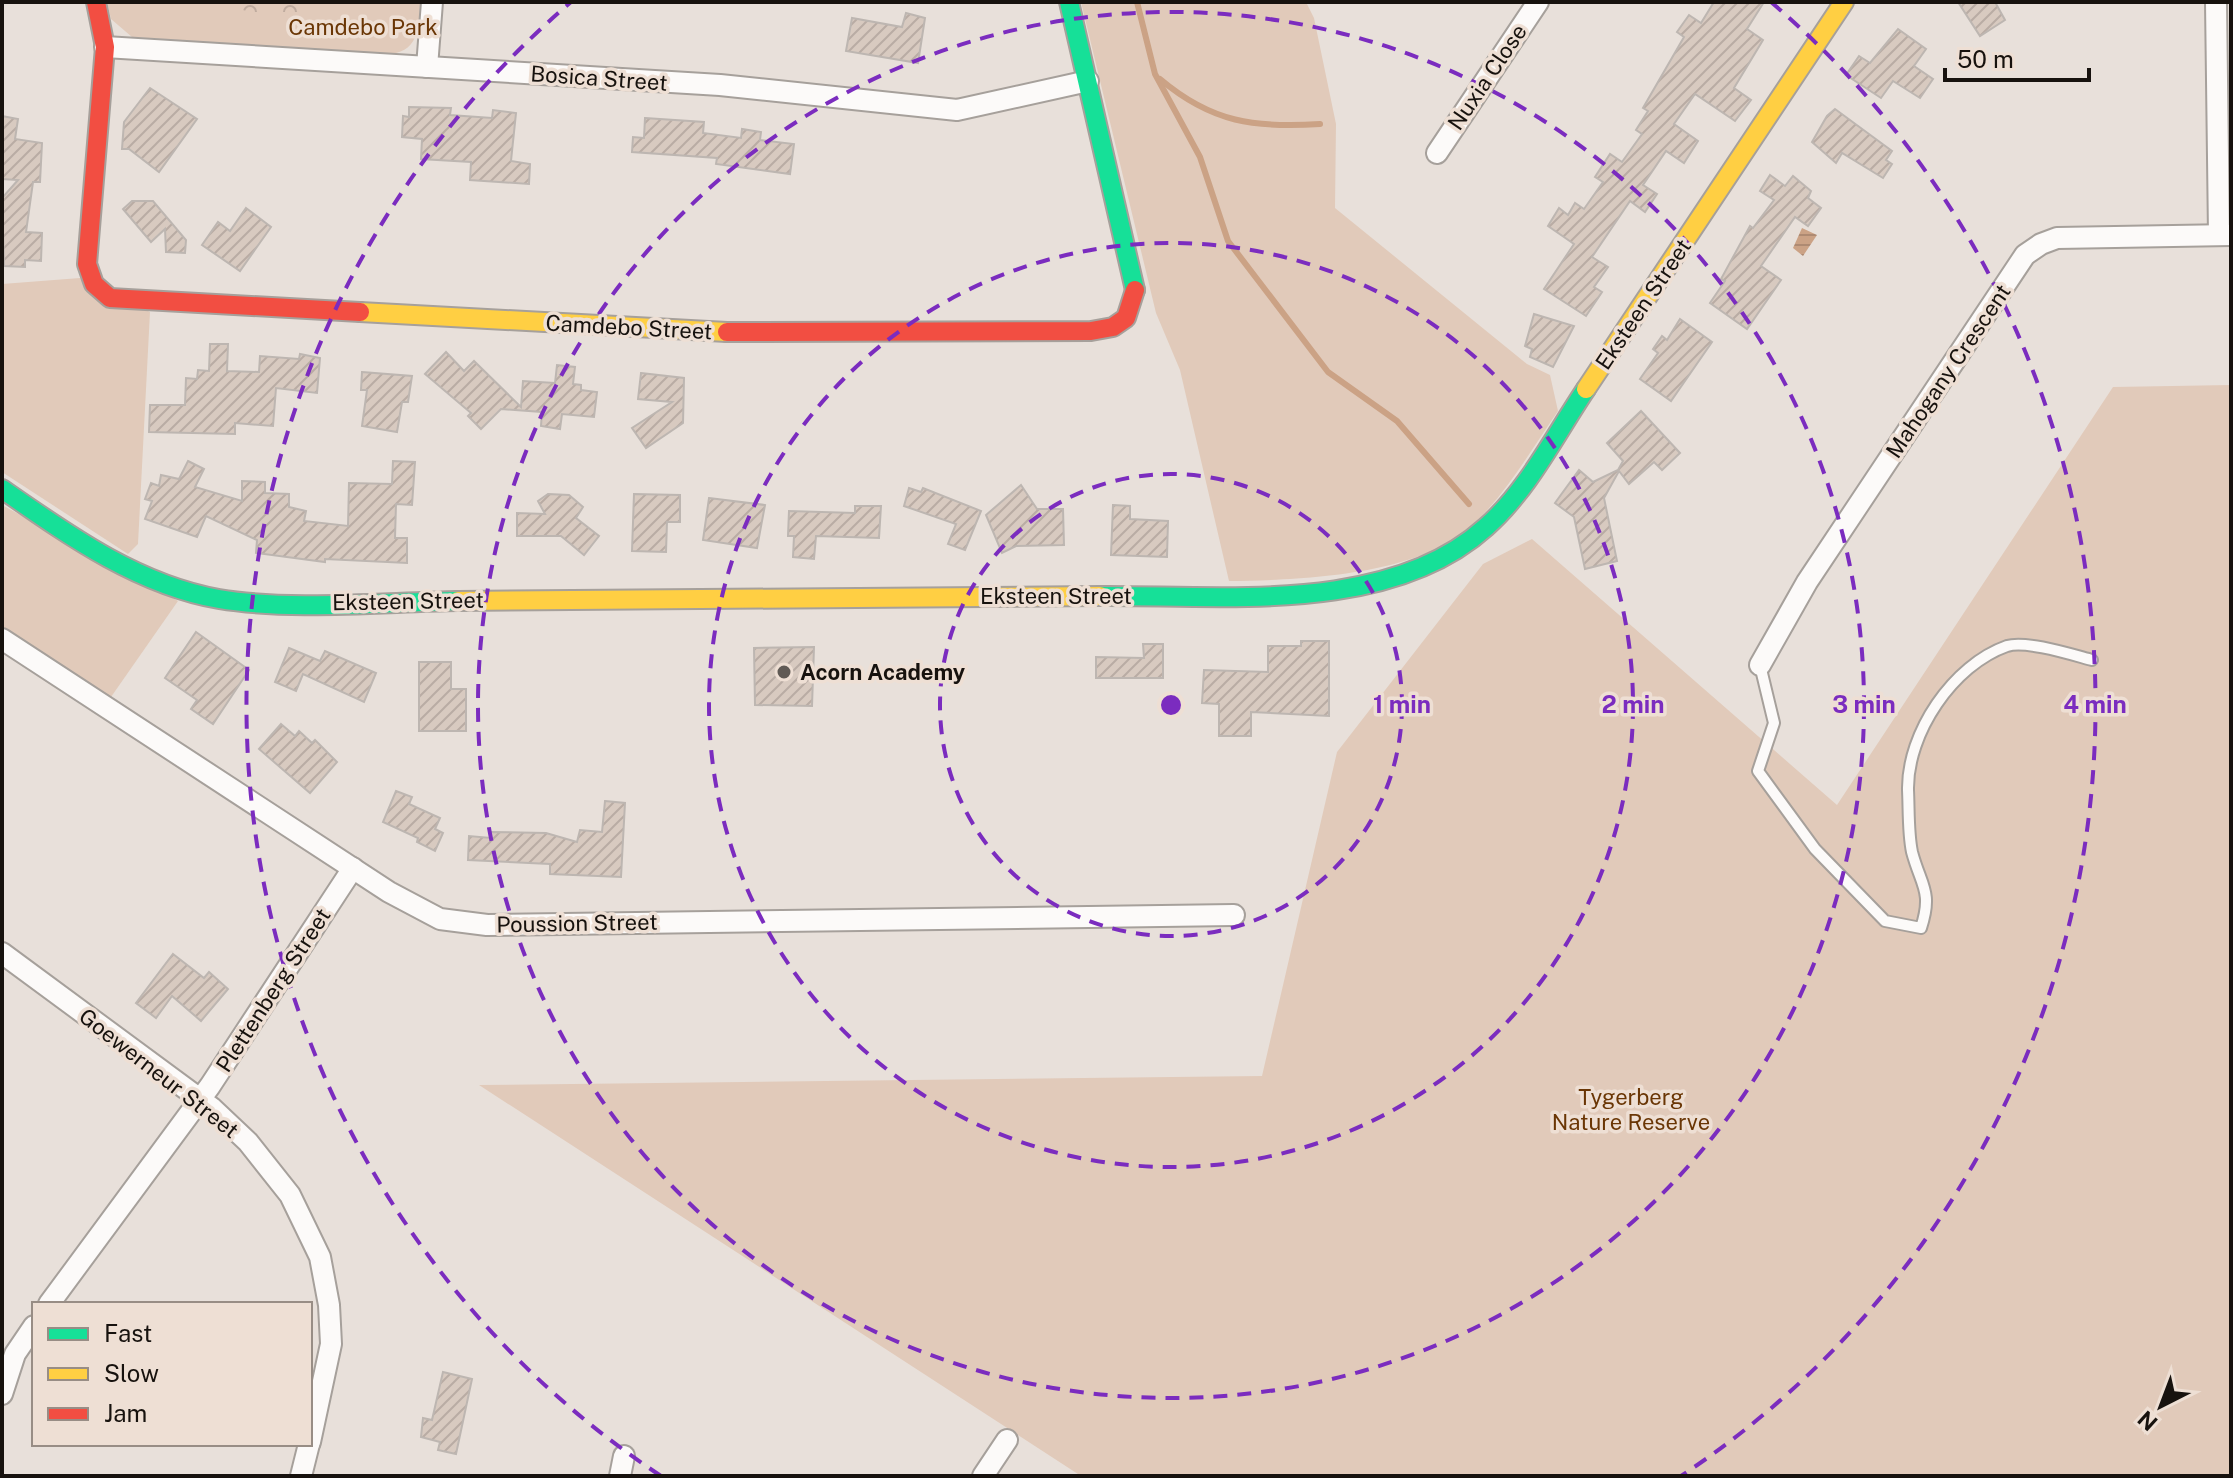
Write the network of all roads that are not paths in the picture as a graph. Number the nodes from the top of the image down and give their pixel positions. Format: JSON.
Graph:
{"nodes":[{"id":1,"x":96,"y":2,"type":"edge"},
{"id":2,"x":432,"y":2,"type":"edge"},
{"id":3,"x":1069,"y":2,"type":"edge"},
{"id":4,"x":1538,"y":2,"type":"edge"},
{"id":5,"x":1844,"y":2,"type":"edge"},
{"id":6,"x":2216,"y":2,"type":"edge"},
{"id":7,"x":105,"y":47,"type":"junction"},
{"id":8,"x":427,"y":67,"type":"junction"},
{"id":9,"x":1088,"y":81,"type":"junction"},
{"id":10,"x":1437,"y":153,"type":"dead end"},
{"id":11,"x":2225,"y":235,"type":"edge"},
{"id":12,"x":2,"y":489,"type":"edge"},
{"id":13,"x":2,"y":639,"type":"edge"},
{"id":14,"x":2092,"y":660,"type":"dead end"},
{"id":15,"x":1760,"y":665,"type":"joint"},
{"id":16,"x":353,"y":868,"type":"junction"},
{"id":17,"x":1234,"y":915,"type":"dead end"},
{"id":18,"x":2,"y":953,"type":"edge"},
{"id":19,"x":199,"y":1099,"type":"junction"},
{"id":20,"x":50,"y":1302,"type":"edge"},
{"id":21,"x":32,"y":1328,"type":"edge"},
{"id":22,"x":8,"y":1349,"type":"edge"},
{"id":23,"x":2,"y":1394,"type":"edge"},
{"id":24,"x":312,"y":1434,"type":"edge"},
{"id":25,"x":1007,"y":1440,"type":"dead end"},
{"id":26,"x":309,"y":1446,"type":"edge"},
{"id":27,"x":301,"y":1476,"type":"edge"},
{"id":28,"x":983,"y":1476,"type":"edge"}],
"edges":[{"from":1,"to":7,"type":"street","name":"Camdebo Street"},
{"from":2,"to":8,"type":"street"},
{"from":3,"to":9,"type":"street","name":"Camdebo Street"},
{"from":4,"to":10,"type":"street","name":"Nuxia Close"},
{"from":5,"to":12,"type":"street","name":"Eksteen Street"},
{"from":6,"to":11,"type":"street"},
{"from":7,"to":8,"type":"street","name":"Bosica Street"},
{"from":7,"to":9,"type":"street","name":"Camdebo Street"},
{"from":8,"to":9,"type":"street","name":"Bosica Street"},
{"from":11,"to":15,"type":"street","name":"Mahogany Crescent"},
{"from":13,"to":16,"type":"street","name":"Poussion Street"},
{"from":14,"to":15,"type":"lane"},
{"from":16,"to":17,"type":"street","name":"Poussion Street"},
{"from":16,"to":19,"type":"street","name":"Plettenberg Street"},
{"from":18,"to":19,"type":"street","name":"Goewerneur Street"},
{"from":19,"to":20,"type":"street","name":"Plettenberg Street"},
{"from":19,"to":24,"type":"street","name":"Goewerneur Street"},
{"from":21,"to":22,"type":"street"},
{"from":22,"to":23,"type":"street"},
{"from":25,"to":28,"type":"street"},
{"from":26,"to":27,"type":"street","name":"Goewerneur Street"}]}
